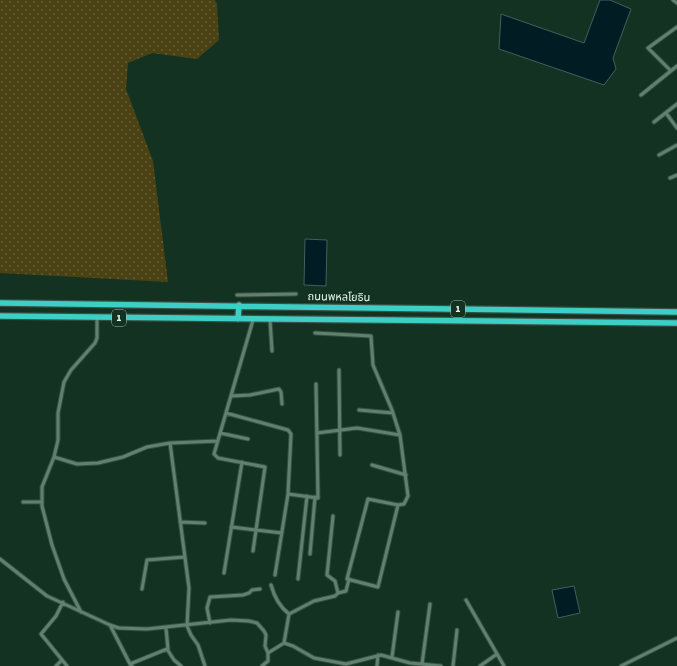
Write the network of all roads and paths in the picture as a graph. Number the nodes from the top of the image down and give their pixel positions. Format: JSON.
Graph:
{"nodes":[{"id":1,"x":673,"y":0,"type":"edge"},
{"id":2,"x":677,"y":3,"type":"edge"},
{"id":3,"x":677,"y":27,"type":"edge"},
{"id":4,"x":677,"y":66,"type":"edge"},
{"id":5,"x":671,"y":71,"type":"junction"},
{"id":6,"x":641,"y":95,"type":"dead end"},
{"id":7,"x":677,"y":104,"type":"edge"},
{"id":8,"x":666,"y":113,"type":"junction"},
{"id":9,"x":654,"y":122,"type":"dead end"},
{"id":10,"x":677,"y":128,"type":"edge"},
{"id":11,"x":677,"y":145,"type":"edge"},
{"id":12,"x":659,"y":155,"type":"dead end"},
{"id":13,"x":677,"y":174,"type":"edge"},
{"id":14,"x":670,"y":178,"type":"dead end"},
{"id":15,"x":296,"y":294,"type":"dead end"},
{"id":16,"x":237,"y":295,"type":"dead end"},
{"id":17,"x":0,"y":303,"type":"edge"},
{"id":18,"x":239,"y":305,"type":"junction"},
{"id":19,"x":677,"y":312,"type":"edge"},
{"id":20,"x":0,"y":316,"type":"edge"},
{"id":21,"x":97,"y":318,"type":"junction"},
{"id":22,"x":238,"y":319,"type":"junction"},
{"id":23,"x":253,"y":320,"type":"junction"},
{"id":24,"x":270,"y":320,"type":"junction"},
{"id":25,"x":677,"y":323,"type":"edge"},
{"id":26,"x":315,"y":333,"type":"dead end"},
{"id":27,"x":272,"y":351,"type":"dead end"},
{"id":28,"x":339,"y":370,"type":"dead end"},
{"id":29,"x":316,"y":384,"type":"dead end"},
{"id":30,"x":231,"y":396,"type":"junction"},
{"id":31,"x":282,"y":404,"type":"dead end"},
{"id":32,"x":360,"y":410,"type":"dead end"},
{"id":33,"x":226,"y":413,"type":"junction"},
{"id":34,"x":393,"y":413,"type":"junction"},
{"id":35,"x":340,"y":430,"type":"junction"},
{"id":36,"x":220,"y":433,"type":"junction"},
{"id":37,"x":317,"y":433,"type":"junction"},
{"id":38,"x":400,"y":435,"type":"junction"},
{"id":39,"x":248,"y":438,"type":"dead end"},
{"id":40,"x":218,"y":441,"type":"junction"},
{"id":41,"x":170,"y":444,"type":"junction"},
{"id":42,"x":340,"y":455,"type":"dead end"},
{"id":43,"x":54,"y":457,"type":"junction"},
{"id":44,"x":242,"y":462,"type":"junction"},
{"id":45,"x":372,"y":465,"type":"dead end"},
{"id":46,"x":406,"y":475,"type":"junction"},
{"id":47,"x":288,"y":494,"type":"junction"},
{"id":48,"x":307,"y":496,"type":"junction"},
{"id":49,"x":314,"y":497,"type":"junction"},
{"id":50,"x":23,"y":502,"type":"dead end"},
{"id":51,"x":42,"y":502,"type":"junction"},
{"id":52,"x":398,"y":505,"type":"junction"},
{"id":53,"x":333,"y":516,"type":"dead end"},
{"id":54,"x":180,"y":522,"type":"junction"},
{"id":55,"x":205,"y":523,"type":"dead end"},
{"id":56,"x":231,"y":527,"type":"junction"},
{"id":57,"x":256,"y":530,"type":"junction"},
{"id":58,"x":282,"y":533,"type":"junction"},
{"id":59,"x":253,"y":551,"type":"dead end"},
{"id":60,"x":310,"y":554,"type":"dead end"},
{"id":61,"x":185,"y":557,"type":"junction"},
{"id":62,"x":0,"y":559,"type":"edge"},
{"id":63,"x":224,"y":573,"type":"dead end"},
{"id":64,"x":276,"y":575,"type":"dead end"},
{"id":65,"x":298,"y":579,"type":"dead end"},
{"id":66,"x":349,"y":579,"type":"junction"},
{"id":67,"x":271,"y":584,"type":"dead end"},
{"id":68,"x":142,"y":589,"type":"dead end"},
{"id":69,"x":260,"y":589,"type":"dead end"},
{"id":70,"x":338,"y":593,"type":"junction"},
{"id":71,"x":466,"y":600,"type":"dead end"},
{"id":72,"x":63,"y":602,"type":"junction"},
{"id":73,"x":430,"y":604,"type":"dead end"},
{"id":74,"x":81,"y":612,"type":"junction"},
{"id":75,"x":398,"y":612,"type":"dead end"},
{"id":76,"x":289,"y":614,"type":"junction"},
{"id":77,"x":210,"y":623,"type":"junction"},
{"id":78,"x":110,"y":626,"type":"junction"},
{"id":79,"x":187,"y":626,"type":"junction"},
{"id":80,"x":166,"y":628,"type":"junction"},
{"id":81,"x":457,"y":630,"type":"dead end"},
{"id":82,"x":677,"y":638,"type":"edge"},
{"id":83,"x":284,"y":643,"type":"junction"},
{"id":84,"x":168,"y":649,"type":"junction"},
{"id":85,"x":268,"y":653,"type":"junction"},
{"id":86,"x":496,"y":654,"type":"junction"},
{"id":87,"x":378,"y":655,"type":"junction"},
{"id":88,"x":392,"y":657,"type":"junction"},
{"id":89,"x":62,"y":660,"type":"junction"},
{"id":90,"x":410,"y":664,"type":"edge"},
{"id":91,"x":422,"y":664,"type":"junction"},
{"id":92,"x":628,"y":664,"type":"edge"},
{"id":93,"x":131,"y":665,"type":"edge"},
{"id":94,"x":56,"y":666,"type":"edge"},
{"id":95,"x":67,"y":666,"type":"edge"},
{"id":96,"x":181,"y":666,"type":"edge"},
{"id":97,"x":205,"y":666,"type":"edge"},
{"id":98,"x":262,"y":666,"type":"edge"},
{"id":99,"x":376,"y":666,"type":"edge"},
{"id":100,"x":441,"y":666,"type":"edge"},
{"id":101,"x":453,"y":666,"type":"edge"},
{"id":102,"x":480,"y":666,"type":"edge"},
{"id":103,"x":504,"y":666,"type":"edge"},
{"id":104,"x":621,"y":666,"type":"edge"}],
"edges":[{"from":1,"to":2,"type":"street"},
{"from":3,"to":5,"type":"street"},
{"from":4,"to":5,"type":"street"},
{"from":5,"to":6,"type":"street"},
{"from":7,"to":8,"type":"street"},
{"from":8,"to":9,"type":"street"},
{"from":8,"to":10,"type":"street"},
{"from":11,"to":12,"type":"street"},
{"from":13,"to":14,"type":"street"},
{"from":15,"to":16,"type":"street"},
{"from":17,"to":18,"type":"highway","name":"ถนนพหลโยธิน","number":"1"},
{"from":18,"to":19,"type":"highway","name":"ถนนพหลโยธิน","number":"1"},
{"from":18,"to":22,"type":"highway"},
{"from":20,"to":21,"type":"highway","number":"1"},
{"from":21,"to":22,"type":"highway","number":"1"},
{"from":21,"to":43,"type":"street"},
{"from":22,"to":23,"type":"highway","number":"1"},
{"from":23,"to":24,"type":"highway","number":"1"},
{"from":23,"to":30,"type":"street"},
{"from":24,"to":25,"type":"highway","number":"1"},
{"from":24,"to":27,"type":"street"},
{"from":26,"to":34,"type":"street"},
{"from":28,"to":35,"type":"street"},
{"from":29,"to":37,"type":"street"},
{"from":30,"to":31,"type":"street"},
{"from":30,"to":33,"type":"street"},
{"from":32,"to":34,"type":"street"},
{"from":33,"to":36,"type":"street"},
{"from":33,"to":47,"type":"street"},
{"from":34,"to":38,"type":"street"},
{"from":35,"to":37,"type":"street"},
{"from":35,"to":38,"type":"street"},
{"from":35,"to":42,"type":"street"},
{"from":36,"to":39,"type":"street"},
{"from":36,"to":40,"type":"street"},
{"from":37,"to":49,"type":"street"},
{"from":38,"to":46,"type":"street"},
{"from":40,"to":41,"type":"street"},
{"from":40,"to":44,"type":"street"},
{"from":41,"to":43,"type":"street"},
{"from":41,"to":54,"type":"street"},
{"from":43,"to":51,"type":"street"},
{"from":44,"to":56,"type":"street"},
{"from":44,"to":57,"type":"street"},
{"from":45,"to":46,"type":"street"},
{"from":46,"to":52,"type":"street"},
{"from":47,"to":48,"type":"street"},
{"from":47,"to":58,"type":"street"},
{"from":48,"to":49,"type":"street"},
{"from":48,"to":65,"type":"street"},
{"from":49,"to":60,"type":"street"},
{"from":50,"to":51,"type":"street"},
{"from":51,"to":74,"type":"street"},
{"from":52,"to":66,"type":"street"},
{"from":52,"to":66,"type":"street"},
{"from":53,"to":70,"type":"street"},
{"from":54,"to":55,"type":"street"},
{"from":54,"to":61,"type":"street"},
{"from":56,"to":57,"type":"street"},
{"from":56,"to":63,"type":"street"},
{"from":57,"to":58,"type":"street"},
{"from":57,"to":59,"type":"street"},
{"from":58,"to":64,"type":"street"},
{"from":61,"to":68,"type":"street"},
{"from":61,"to":79,"type":"street"},
{"from":62,"to":72,"type":"street"},
{"from":66,"to":70,"type":"street"},
{"from":67,"to":76,"type":"street"},
{"from":69,"to":77,"type":"street"},
{"from":70,"to":76,"type":"street"},
{"from":71,"to":86,"type":"street"},
{"from":72,"to":74,"type":"street"},
{"from":72,"to":89,"type":"street"},
{"from":73,"to":91,"type":"street"},
{"from":74,"to":78,"type":"street"},
{"from":75,"to":88,"type":"street"},
{"from":76,"to":83,"type":"street"},
{"from":77,"to":79,"type":"street"},
{"from":77,"to":85,"type":"street"},
{"from":78,"to":80,"type":"street"},
{"from":78,"to":93,"type":"street"},
{"from":79,"to":80,"type":"street"},
{"from":79,"to":97,"type":"street"},
{"from":80,"to":84,"type":"street"},
{"from":81,"to":101,"type":"street"},
{"from":82,"to":92,"type":"street"},
{"from":83,"to":85,"type":"street"},
{"from":83,"to":87,"type":"street"},
{"from":84,"to":93,"type":"street"},
{"from":84,"to":96,"type":"street"},
{"from":85,"to":98,"type":"street"},
{"from":86,"to":102,"type":"street"},
{"from":86,"to":103,"type":"street"},
{"from":87,"to":88,"type":"street"},
{"from":87,"to":99,"type":"street"},
{"from":88,"to":90,"type":"street"},
{"from":89,"to":94,"type":"street"},
{"from":89,"to":95,"type":"street"},
{"from":90,"to":91,"type":"street"},
{"from":91,"to":100,"type":"street"},
{"from":92,"to":104,"type":"street"}]}
